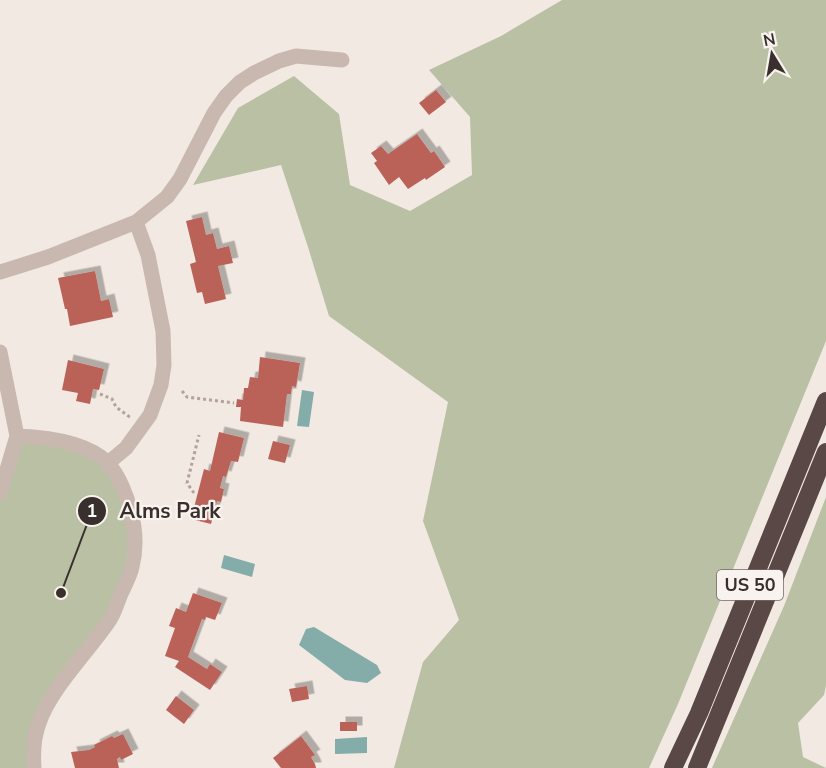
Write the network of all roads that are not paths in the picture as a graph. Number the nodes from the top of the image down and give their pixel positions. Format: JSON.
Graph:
{"nodes":[{"id":1,"x":342,"y":60,"type":"dead end"},
{"id":2,"x":136,"y":222,"type":"junction"},
{"id":3,"x":0,"y":272,"type":"edge"},
{"id":4,"x":0,"y":352,"type":"edge"},
{"id":5,"x":826,"y":401,"type":"edge"},
{"id":6,"x":17,"y":436,"type":"junction"},
{"id":7,"x":826,"y":452,"type":"edge"},
{"id":8,"x":108,"y":463,"type":"junction"},
{"id":9,"x":0,"y":493,"type":"edge"},
{"id":10,"x":34,"y":768,"type":"edge"},
{"id":11,"x":673,"y":768,"type":"edge"},
{"id":12,"x":697,"y":768,"type":"edge"}],
"edges":[{"from":1,"to":2,"type":"street"},
{"from":2,"to":3,"type":"street"},
{"from":2,"to":8,"type":"street"},
{"from":4,"to":6,"type":"street"},
{"from":5,"to":11,"type":"highway","number":"US 50"},
{"from":6,"to":8,"type":"street"},
{"from":6,"to":9,"type":"street"},
{"from":7,"to":12,"type":"highway","number":"US 50"},
{"from":8,"to":10,"type":"street"}]}
